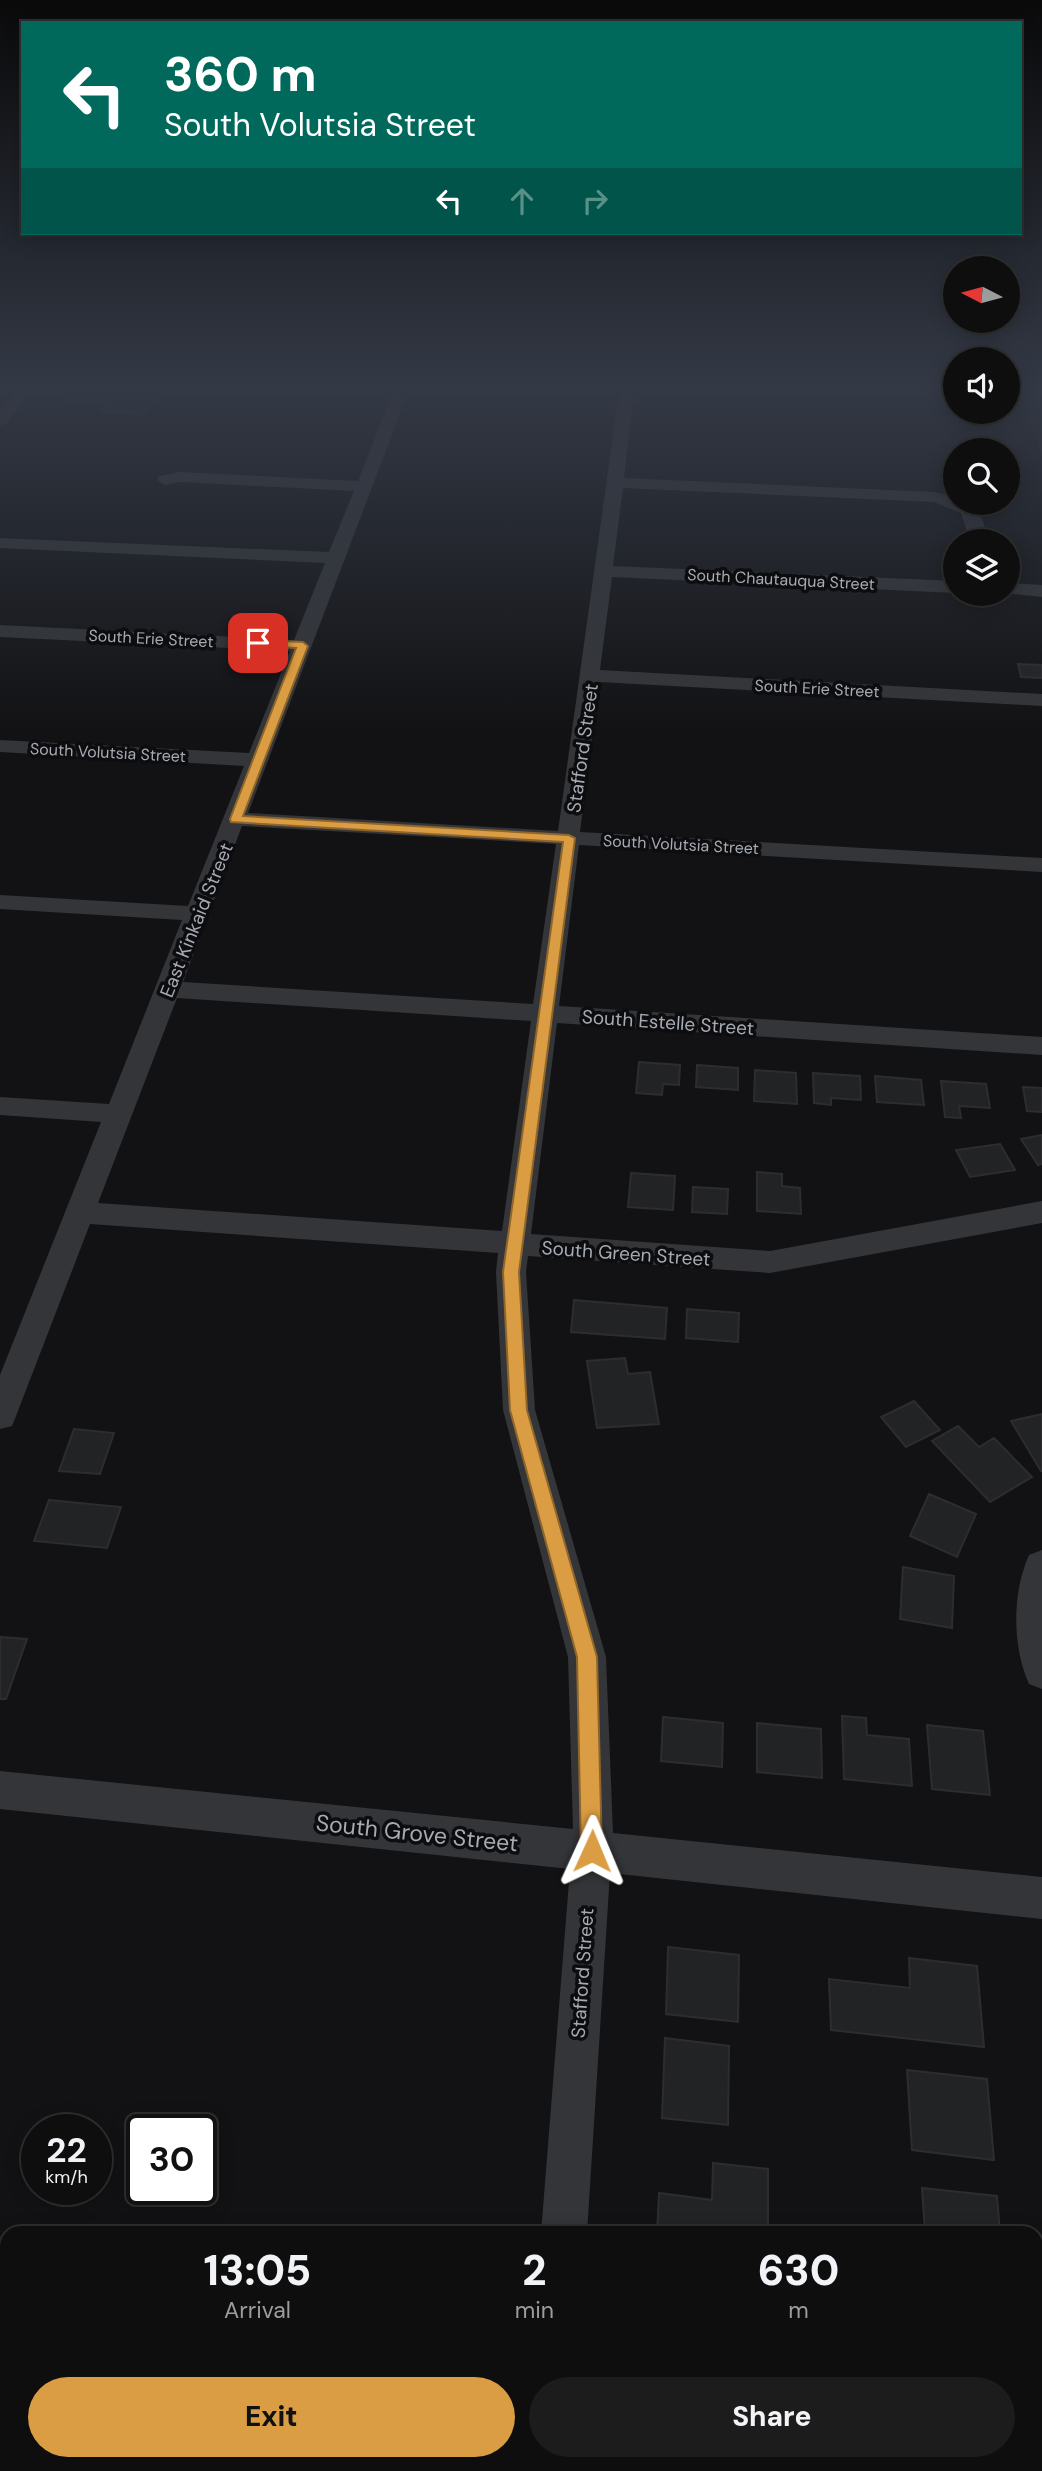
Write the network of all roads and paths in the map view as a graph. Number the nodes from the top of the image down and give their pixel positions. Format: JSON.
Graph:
{"nodes":[{"id":1,"x":359,"y":500,"type":"edge"},
{"id":2,"x":614,"y":500,"type":"edge"},
{"id":3,"x":946,"y":500,"type":"edge"},
{"id":4,"x":976,"y":529,"type":"edge"},
{"id":5,"x":0,"y":543,"type":"edge"},
{"id":6,"x":337,"y":558,"type":"junction"},
{"id":7,"x":606,"y":571,"type":"junction"},
{"id":8,"x":943,"y":586,"type":"edge"},
{"id":9,"x":1020,"y":590,"type":"edge"},
{"id":10,"x":1042,"y":591,"type":"edge"},
{"id":11,"x":0,"y":631,"type":"edge"},
{"id":12,"x":303,"y":646,"type":"junction"},
{"id":13,"x":591,"y":676,"type":"junction"},
{"id":14,"x":1042,"y":700,"type":"edge"},
{"id":15,"x":0,"y":746,"type":"edge"},
{"id":16,"x":258,"y":760,"type":"junction"},
{"id":17,"x":236,"y":819,"type":"junction"},
{"id":18,"x":569,"y":838,"type":"junction"},
{"id":19,"x":1042,"y":864,"type":"edge"},
{"id":20,"x":0,"y":902,"type":"edge"},
{"id":21,"x":198,"y":914,"type":"junction"},
{"id":22,"x":169,"y":989,"type":"junction"},
{"id":23,"x":546,"y":1014,"type":"junction"},
{"id":24,"x":1042,"y":1046,"type":"edge"},
{"id":25,"x":0,"y":1106,"type":"edge"},
{"id":26,"x":119,"y":1114,"type":"junction"},
{"id":27,"x":80,"y":1212,"type":"junction"},
{"id":28,"x":1042,"y":1212,"type":"edge"},
{"id":29,"x":514,"y":1246,"type":"junction"},
{"id":30,"x":8,"y":1375,"type":"edge"},
{"id":31,"x":0,"y":1416,"type":"edge"},
{"id":32,"x":1042,"y":1566,"type":"edge"},
{"id":33,"x":1042,"y":1672,"type":"edge"},
{"id":34,"x":0,"y":1790,"type":"edge"},
{"id":35,"x":592,"y":1851,"type":"junction"},
{"id":36,"x":1042,"y":1898,"type":"edge"},
{"id":37,"x":565,"y":2226,"type":"edge"}],
"edges":[{"from":1,"to":6,"type":"street","name":"East Kinkaid Street"},
{"from":2,"to":7,"type":"street","name":"Stafford Street"},
{"from":3,"to":4,"type":"street"},
{"from":5,"to":6,"type":"street"},
{"from":6,"to":12,"type":"street","name":"East Kinkaid Street"},
{"from":7,"to":8,"type":"street","name":"South Chautauqua Street"},
{"from":7,"to":13,"type":"street","name":"Stafford Street"},
{"from":9,"to":10,"type":"street"},
{"from":11,"to":12,"type":"street","name":"South Erie Street"},
{"from":12,"to":16,"type":"street","name":"East Kinkaid Street"},
{"from":13,"to":14,"type":"street","name":"South Erie Street"},
{"from":13,"to":18,"type":"street","name":"Stafford Street"},
{"from":15,"to":16,"type":"street","name":"South Volutsia Street"},
{"from":16,"to":17,"type":"street","name":"East Kinkaid Street"},
{"from":17,"to":18,"type":"street","name":"South Volutsia Street"},
{"from":17,"to":21,"type":"street","name":"East Kinkaid Street"},
{"from":18,"to":19,"type":"street","name":"South Volutsia Street"},
{"from":18,"to":23,"type":"street","name":"Stafford Street"},
{"from":20,"to":21,"type":"street"},
{"from":21,"to":22,"type":"street","name":"East Kinkaid Street"},
{"from":22,"to":23,"type":"street","name":"South Estelle Street"},
{"from":22,"to":26,"type":"street","name":"East Kinkaid Street"},
{"from":23,"to":24,"type":"street","name":"South Estelle Street"},
{"from":23,"to":29,"type":"street","name":"Stafford Street"},
{"from":25,"to":26,"type":"street"},
{"from":26,"to":27,"type":"street","name":"East Kinkaid Street"},
{"from":27,"to":29,"type":"street","name":"South Green Street"},
{"from":27,"to":30,"type":"street","name":"East Kinkaid Street"},
{"from":28,"to":29,"type":"street","name":"South Green Street"},
{"from":29,"to":35,"type":"street","name":"Stafford Street"},
{"from":30,"to":31,"type":"street","name":"East Kinkaid Street"},
{"from":32,"to":33,"type":"street"},
{"from":34,"to":35,"type":"street","name":"South Grove Street"},
{"from":35,"to":36,"type":"street","name":"South Grove Street"},
{"from":35,"to":37,"type":"street","name":"Stafford Street"}]}
